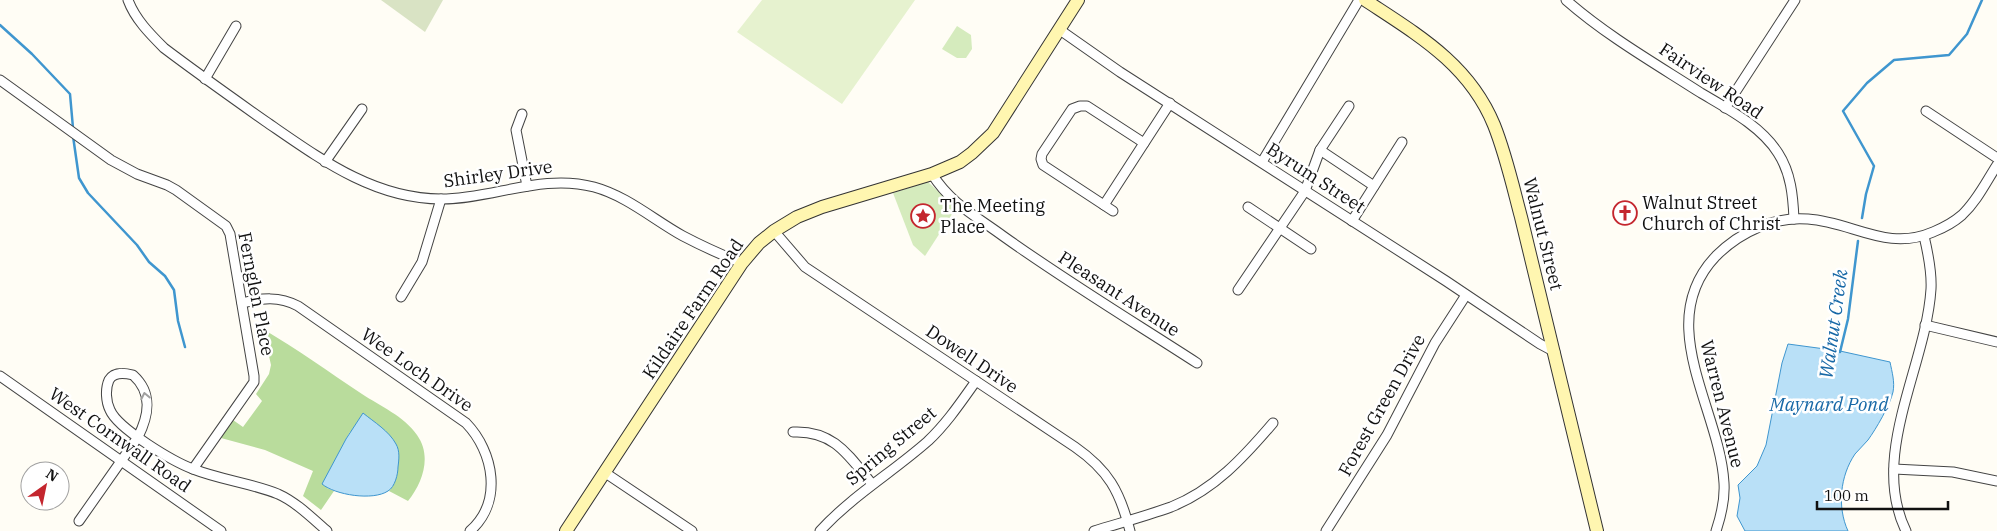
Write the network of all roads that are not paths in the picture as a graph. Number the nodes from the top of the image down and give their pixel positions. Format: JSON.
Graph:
{"nodes":[{"id":1,"x":128,"y":0,"type":"edge"},
{"id":2,"x":1078,"y":0,"type":"edge"},
{"id":3,"x":1083,"y":0,"type":"edge"},
{"id":4,"x":1359,"y":0,"type":"edge"},
{"id":5,"x":1365,"y":0,"type":"edge"},
{"id":6,"x":1566,"y":0,"type":"edge"},
{"id":7,"x":1795,"y":0,"type":"edge"},
{"id":8,"x":1070,"y":14,"type":"junction"},
{"id":9,"x":236,"y":26,"type":"dead end"},
{"id":10,"x":1060,"y":30,"type":"junction"},
{"id":11,"x":205,"y":79,"type":"junction"},
{"id":12,"x":0,"y":80,"type":"edge"},
{"id":13,"x":1170,"y":103,"type":"junction"},
{"id":14,"x":1349,"y":106,"type":"dead end"},
{"id":15,"x":1725,"y":108,"type":"junction"},
{"id":16,"x":362,"y":109,"type":"dead end"},
{"id":17,"x":1926,"y":111,"type":"dead end"},
{"id":18,"x":522,"y":114,"type":"dead end"},
{"id":19,"x":1402,"y":142,"type":"dead end"},
{"id":20,"x":1144,"y":143,"type":"junction"},
{"id":21,"x":1320,"y":150,"type":"junction"},
{"id":22,"x":1997,"y":158,"type":"edge"},
{"id":23,"x":325,"y":162,"type":"junction"},
{"id":24,"x":1262,"y":162,"type":"junction"},
{"id":25,"x":1997,"y":165,"type":"edge"},
{"id":26,"x":932,"y":174,"type":"junction"},
{"id":27,"x":527,"y":186,"type":"junction"},
{"id":28,"x":1374,"y":186,"type":"junction"},
{"id":29,"x":1305,"y":191,"type":"junction"},
{"id":30,"x":441,"y":199,"type":"junction"},
{"id":31,"x":1104,"y":205,"type":"junction"},
{"id":32,"x":1248,"y":207,"type":"dead end"},
{"id":33,"x":1113,"y":211,"type":"dead end"},
{"id":34,"x":1794,"y":219,"type":"junction"},
{"id":35,"x":1352,"y":220,"type":"junction"},
{"id":36,"x":1280,"y":228,"type":"junction"},
{"id":37,"x":774,"y":231,"type":"junction"},
{"id":38,"x":1924,"y":236,"type":"junction"},
{"id":39,"x":1312,"y":249,"type":"dead end"},
{"id":40,"x":742,"y":264,"type":"junction"},
{"id":41,"x":1238,"y":290,"type":"dead end"},
{"id":42,"x":1466,"y":295,"type":"junction"},
{"id":43,"x":401,"y":297,"type":"dead end"},
{"id":44,"x":242,"y":303,"type":"junction"},
{"id":45,"x":1925,"y":325,"type":"junction"},
{"id":46,"x":1997,"y":342,"type":"edge"},
{"id":47,"x":1555,"y":352,"type":"junction"},
{"id":48,"x":1197,"y":363,"type":"dead end"},
{"id":49,"x":0,"y":376,"type":"edge"},
{"id":50,"x":976,"y":381,"type":"junction"},
{"id":51,"x":1273,"y":423,"type":"dead end"},
{"id":52,"x":794,"y":432,"type":"dead end"},
{"id":53,"x":138,"y":436,"type":"junction"},
{"id":54,"x":121,"y":460,"type":"junction"},
{"id":55,"x":192,"y":469,"type":"junction"},
{"id":56,"x":1894,"y":469,"type":"junction"},
{"id":57,"x":604,"y":472,"type":"junction"},
{"id":58,"x":1997,"y":481,"type":"edge"},
{"id":59,"x":872,"y":484,"type":"junction"},
{"id":60,"x":78,"y":521,"type":"dead end"},
{"id":61,"x":1129,"y":526,"type":"edge"},
{"id":62,"x":209,"y":527,"type":"edge"},
{"id":63,"x":221,"y":531,"type":"edge"},
{"id":64,"x":327,"y":531,"type":"edge"},
{"id":65,"x":470,"y":531,"type":"edge"},
{"id":66,"x":566,"y":531,"type":"edge"},
{"id":67,"x":692,"y":531,"type":"edge"},
{"id":68,"x":820,"y":531,"type":"edge"},
{"id":69,"x":1094,"y":531,"type":"edge"},
{"id":70,"x":1326,"y":531,"type":"edge"},
{"id":71,"x":1597,"y":531,"type":"edge"},
{"id":72,"x":1716,"y":531,"type":"edge"},
{"id":73,"x":1906,"y":531,"type":"edge"}],
"edges":[{"from":1,"to":11,"type":"street","name":"Shirley Drive"},
{"from":2,"to":8,"type":"main road","name":"Kildaire Farm Road"},
{"from":3,"to":8,"type":"main road","name":"Kildaire Farm Road"},
{"from":4,"to":24,"type":"street"},
{"from":5,"to":47,"type":"main road","name":"Walnut Street"},
{"from":6,"to":15,"type":"street","name":"Fairview Road"},
{"from":7,"to":15,"type":"street"},
{"from":8,"to":10,"type":"main road","name":"Kildaire Farm Road"},
{"from":9,"to":11,"type":"street"},
{"from":10,"to":13,"type":"street","name":"Byrum Street"},
{"from":10,"to":26,"type":"main road","name":"Kildaire Farm Road"},
{"from":11,"to":23,"type":"street","name":"Shirley Drive"},
{"from":12,"to":44,"type":"street","name":"Fernglen Place"},
{"from":13,"to":20,"type":"street"},
{"from":13,"to":24,"type":"street","name":"Byrum Street"},
{"from":14,"to":21,"type":"street"},
{"from":15,"to":34,"type":"street","name":"Fairview Road"},
{"from":16,"to":23,"type":"street"},
{"from":17,"to":22,"type":"street"},
{"from":18,"to":27,"type":"street"},
{"from":19,"to":28,"type":"street"},
{"from":20,"to":31,"type":"street"},
{"from":20,"to":31,"type":"street"},
{"from":21,"to":28,"type":"street"},
{"from":21,"to":29,"type":"street"},
{"from":23,"to":30,"type":"street","name":"Shirley Drive"},
{"from":24,"to":29,"type":"street","name":"Byrum Street"},
{"from":25,"to":38,"type":"street","name":"Warren Avenue"},
{"from":26,"to":37,"type":"main road","name":"Kildaire Farm Road"},
{"from":26,"to":48,"type":"street","name":"Pleasant Avenue"},
{"from":27,"to":30,"type":"street","name":"Shirley Drive"},
{"from":27,"to":40,"type":"street","name":"Shirley Drive"},
{"from":28,"to":35,"type":"street"},
{"from":29,"to":35,"type":"street","name":"Byrum Street"},
{"from":29,"to":36,"type":"street"},
{"from":30,"to":43,"type":"street"},
{"from":31,"to":33,"type":"street"},
{"from":32,"to":36,"type":"street"},
{"from":34,"to":38,"type":"street","name":"Warren Avenue"},
{"from":34,"to":72,"type":"street","name":"Warren Avenue"},
{"from":35,"to":42,"type":"street","name":"Byrum Street"},
{"from":36,"to":39,"type":"street"},
{"from":36,"to":41,"type":"street"},
{"from":37,"to":40,"type":"main road","name":"Kildaire Farm Road"},
{"from":37,"to":50,"type":"street","name":"Dowell Drive"},
{"from":38,"to":45,"type":"street"},
{"from":40,"to":57,"type":"main road","name":"Kildaire Farm Road"},
{"from":42,"to":47,"type":"street","name":"Byrum Street"},
{"from":42,"to":70,"type":"street","name":"Forest Green Drive"},
{"from":44,"to":55,"type":"street","name":"Fernglen Place"},
{"from":44,"to":65,"type":"street","name":"Wee Loch Drive"},
{"from":45,"to":46,"type":"street"},
{"from":45,"to":56,"type":"street"},
{"from":47,"to":71,"type":"main road","name":"Walnut Street"},
{"from":49,"to":54,"type":"street","name":"West Cornwall Road"},
{"from":50,"to":59,"type":"street","name":"Spring Street"},
{"from":50,"to":61,"type":"street","name":"Dowell Drive"},
{"from":51,"to":61,"type":"street"},
{"from":52,"to":59,"type":"street"},
{"from":53,"to":53,"type":"street","one_way":true},
{"from":53,"to":54,"type":"street"},
{"from":53,"to":55,"type":"street"},
{"from":54,"to":60,"type":"street"},
{"from":54,"to":62,"type":"street","name":"West Cornwall Road"},
{"from":55,"to":64,"type":"street"},
{"from":56,"to":58,"type":"street"},
{"from":56,"to":73,"type":"street"},
{"from":57,"to":66,"type":"main road","name":"Kildaire Farm Road"},
{"from":57,"to":67,"type":"street"},
{"from":59,"to":68,"type":"street","name":"Spring Street"},
{"from":61,"to":69,"type":"street"},
{"from":62,"to":63,"type":"street","name":"West Cornwall Road"}]}
